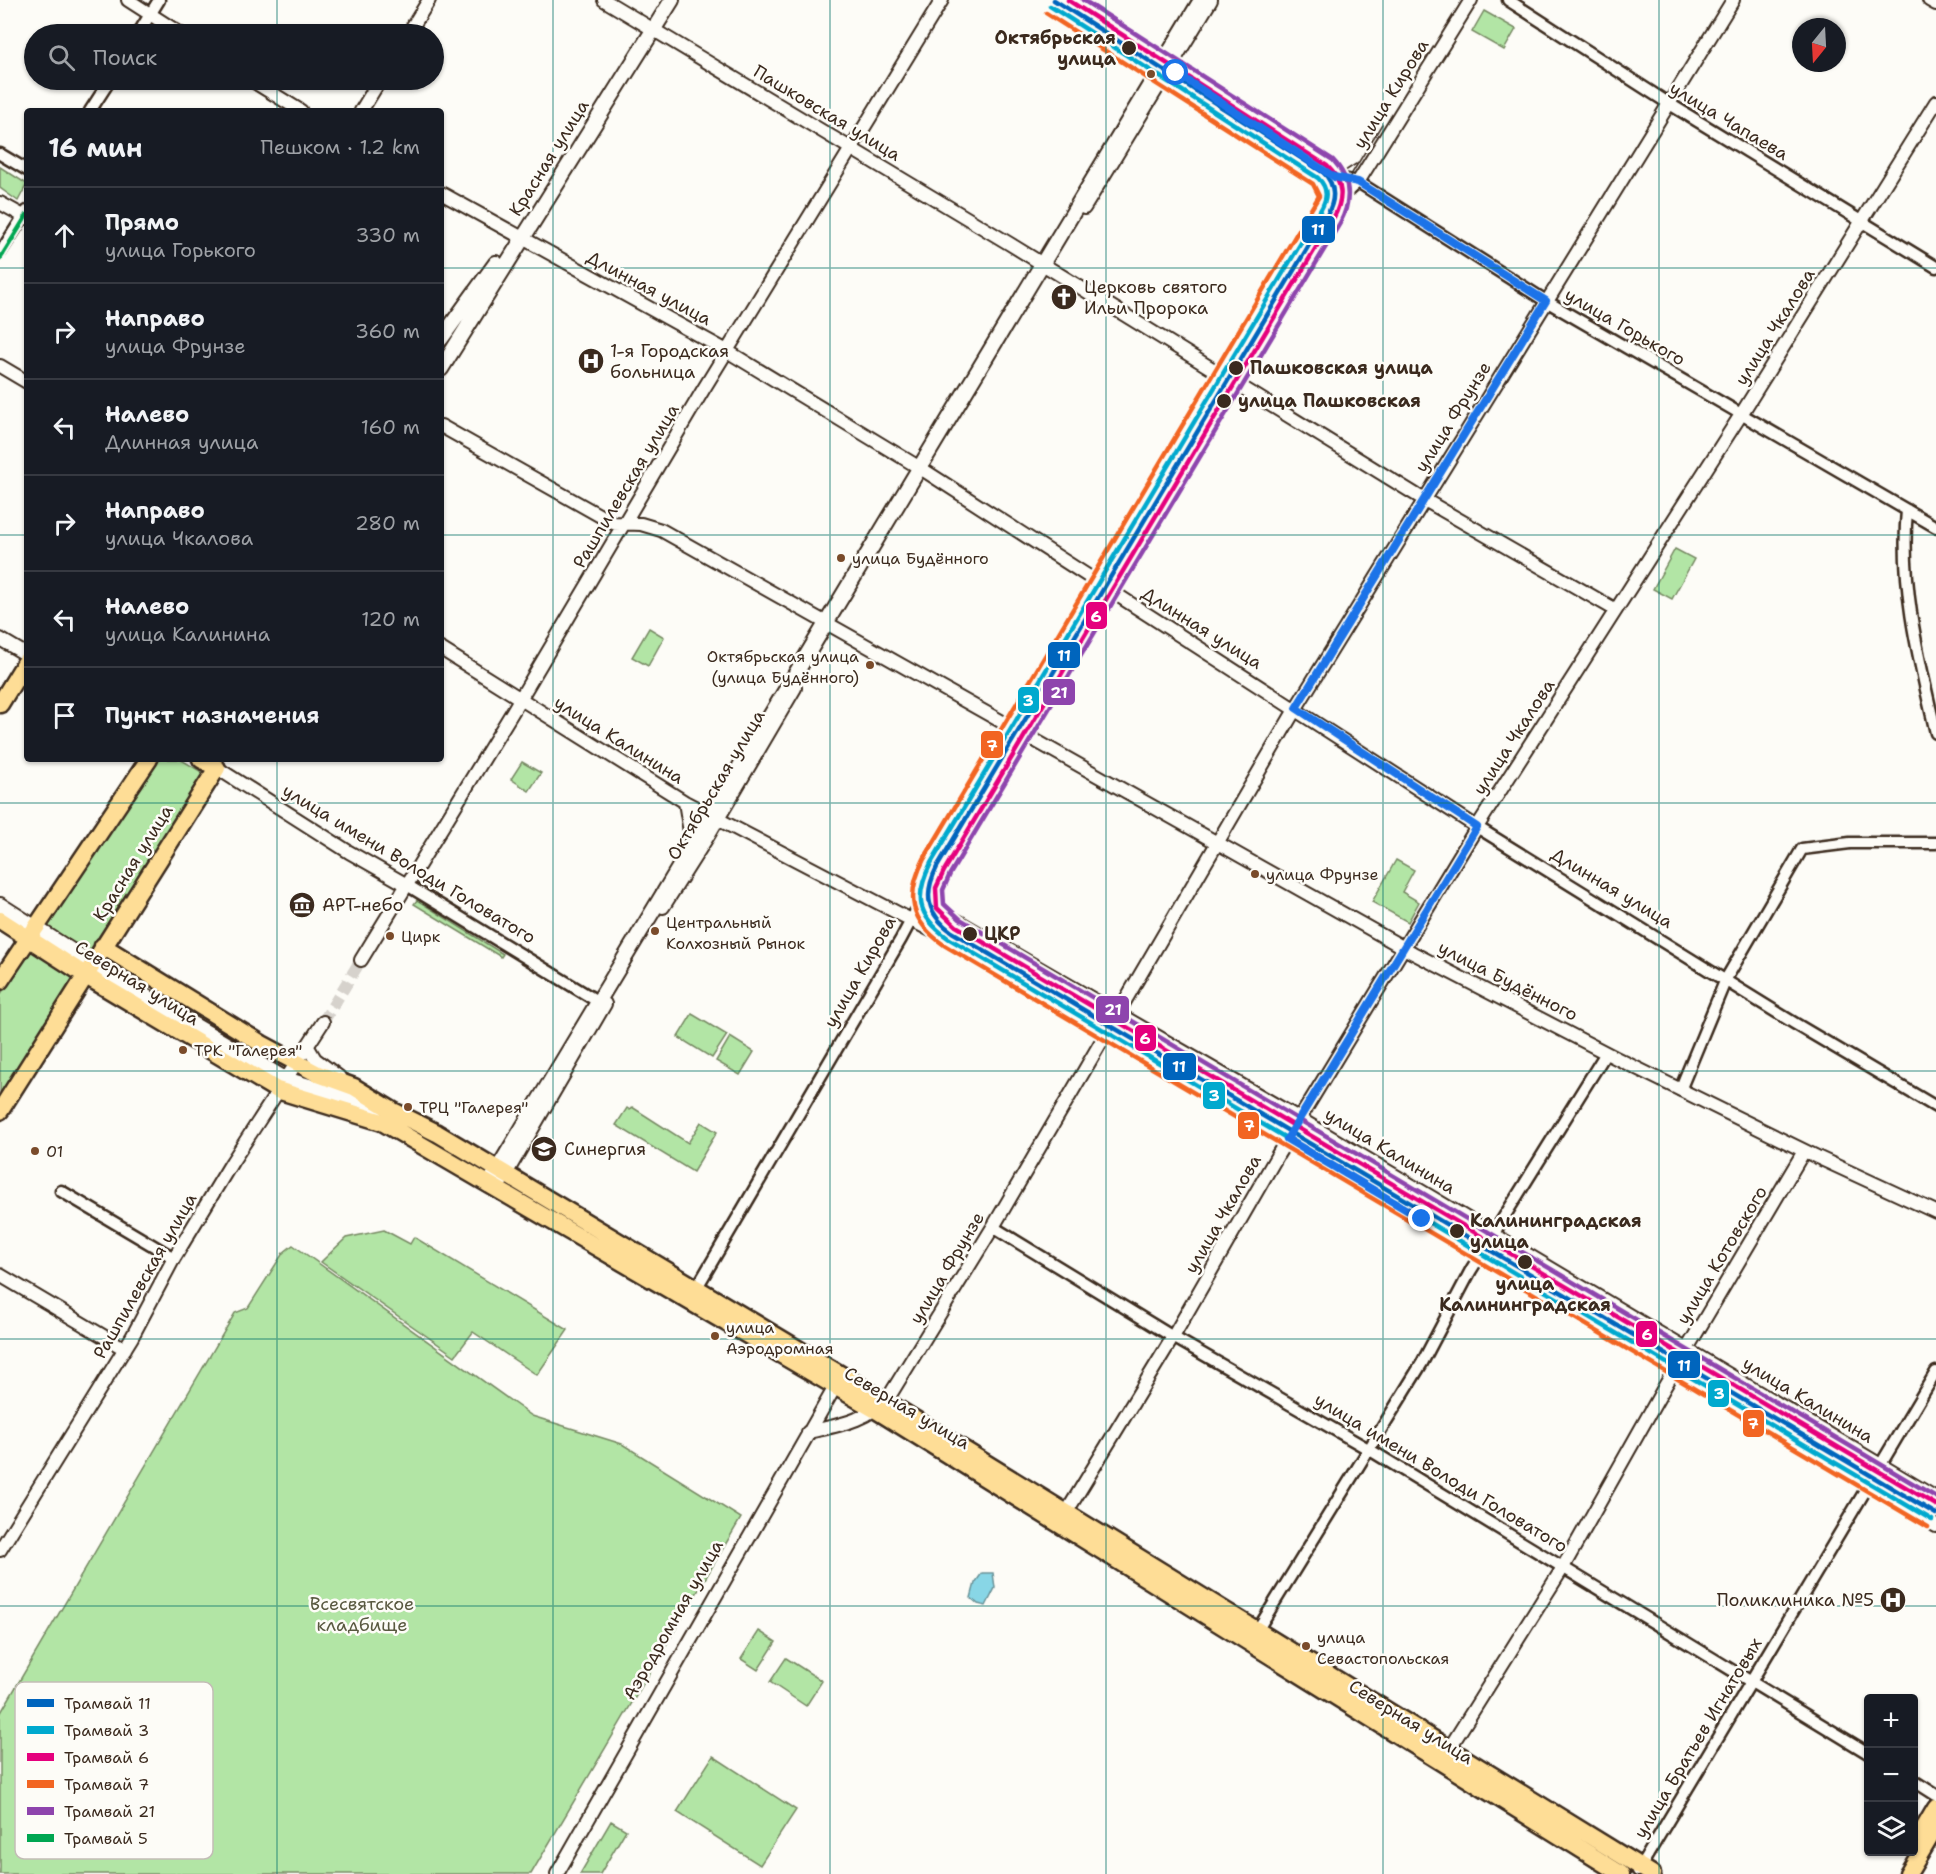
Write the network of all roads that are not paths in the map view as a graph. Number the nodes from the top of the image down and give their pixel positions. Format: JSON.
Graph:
{"nodes":[{"id":1,"x":128,"y":0,"type":"edge"},
{"id":2,"x":159,"y":0,"type":"edge"},
{"id":3,"x":429,"y":0,"type":"edge"},
{"id":4,"x":604,"y":0,"type":"edge"},
{"id":5,"x":663,"y":0,"type":"edge"},
{"id":6,"x":672,"y":0,"type":"edge"},
{"id":7,"x":942,"y":0,"type":"edge"},
{"id":8,"x":1058,"y":0,"type":"edge"},
{"id":9,"x":1202,"y":0,"type":"edge"},
{"id":10,"x":1211,"y":0,"type":"edge"},
{"id":11,"x":1471,"y":0,"type":"edge"},
{"id":12,"x":1508,"y":0,"type":"edge"},
{"id":13,"x":1733,"y":0,"type":"edge"},
{"id":14,"x":1929,"y":0,"type":"edge"},
{"id":15,"x":1936,"y":4,"type":"edge"},
{"id":16,"x":150,"y":15,"type":"junction"},
{"id":17,"x":144,"y":24,"type":"edge"},
{"id":18,"x":165,"y":24,"type":"edge"},
{"id":19,"x":414,"y":24,"type":"edge"},
{"id":20,"x":650,"y":28,"type":"junction"},
{"id":21,"x":1165,"y":66,"type":"junction"},
{"id":22,"x":104,"y":90,"type":"edge"},
{"id":23,"x":267,"y":90,"type":"edge"},
{"id":24,"x":374,"y":90,"type":"edge"},
{"id":25,"x":1936,"y":102,"type":"edge"},
{"id":26,"x":1668,"y":103,"type":"junction"},
{"id":27,"x":92,"y":108,"type":"edge"},
{"id":28,"x":296,"y":108,"type":"edge"},
{"id":29,"x":363,"y":108,"type":"edge"},
{"id":30,"x":852,"y":150,"type":"junction"},
{"id":31,"x":0,"y":154,"type":"edge"},
{"id":32,"x":24,"y":168,"type":"edge"},
{"id":33,"x":1358,"y":182,"type":"junction"},
{"id":34,"x":444,"y":195,"type":"edge"},
{"id":35,"x":2,"y":203,"type":"edge"},
{"id":36,"x":24,"y":214,"type":"edge"},
{"id":37,"x":24,"y":218,"type":"edge"},
{"id":38,"x":1862,"y":221,"type":"junction"},
{"id":39,"x":518,"y":237,"type":"junction"},
{"id":40,"x":0,"y":253,"type":"edge"},
{"id":41,"x":1045,"y":265,"type":"junction"},
{"id":42,"x":1936,"y":267,"type":"edge"},
{"id":43,"x":1546,"y":301,"type":"junction"},
{"id":44,"x":444,"y":334,"type":"edge"},
{"id":45,"x":461,"y":339,"type":"junction"},
{"id":46,"x":727,"y":351,"type":"junction"},
{"id":47,"x":444,"y":364,"type":"edge"},
{"id":48,"x":0,"y":366,"type":"edge"},
{"id":49,"x":24,"y":380,"type":"edge"},
{"id":50,"x":1230,"y":381,"type":"junction"},
{"id":51,"x":1742,"y":413,"type":"junction"},
{"id":52,"x":444,"y":428,"type":"edge"},
{"id":53,"x":922,"y":469,"type":"junction"},
{"id":54,"x":1424,"y":499,"type":"junction"},
{"id":55,"x":1907,"y":510,"type":"junction"},
{"id":56,"x":1935,"y":524,"type":"edge"},
{"id":57,"x":624,"y":525,"type":"junction"},
{"id":58,"x":1106,"y":589,"type":"junction"},
{"id":59,"x":1616,"y":610,"type":"junction"},
{"id":60,"x":828,"y":624,"type":"junction"},
{"id":61,"x":0,"y":639,"type":"edge"},
{"id":62,"x":444,"y":651,"type":"edge"},
{"id":63,"x":24,"y":653,"type":"edge"},
{"id":64,"x":24,"y":665,"type":"edge"},
{"id":65,"x":521,"y":697,"type":"junction"},
{"id":66,"x":0,"y":704,"type":"edge"},
{"id":67,"x":1296,"y":708,"type":"junction"},
{"id":68,"x":1020,"y":732,"type":"junction"},
{"id":69,"x":1936,"y":733,"type":"edge"},
{"id":70,"x":147,"y":762,"type":"edge"},
{"id":71,"x":220,"y":764,"type":"edge"},
{"id":72,"x":686,"y":802,"type":"junction"},
{"id":73,"x":715,"y":817,"type":"junction"},
{"id":74,"x":1477,"y":827,"type":"junction"},
{"id":75,"x":1217,"y":843,"type":"junction"},
{"id":76,"x":1936,"y":843,"type":"edge"},
{"id":77,"x":692,"y":844,"type":"junction"},
{"id":78,"x":933,"y":879,"type":"junction"},
{"id":79,"x":407,"y":885,"type":"junction"},
{"id":80,"x":0,"y":905,"type":"edge"},
{"id":81,"x":949,"y":916,"type":"junction"},
{"id":82,"x":0,"y":920,"type":"edge"},
{"id":83,"x":911,"y":920,"type":"junction"},
{"id":84,"x":33,"y":934,"type":"junction"},
{"id":85,"x":103,"y":946,"type":"junction"},
{"id":86,"x":1403,"y":947,"type":"junction"},
{"id":87,"x":361,"y":960,"type":"tunnel mouth"},
{"id":88,"x":88,"y":969,"type":"junction"},
{"id":89,"x":1726,"y":979,"type":"junction"},
{"id":90,"x":0,"y":981,"type":"edge"},
{"id":91,"x":597,"y":1001,"type":"junction"},
{"id":92,"x":1117,"y":1012,"type":"junction"},
{"id":93,"x":323,"y":1022,"type":"tunnel mouth"},
{"id":94,"x":1106,"y":1032,"type":"junction"},
{"id":95,"x":308,"y":1047,"type":"junction"},
{"id":96,"x":1606,"y":1053,"type":"junction"},
{"id":97,"x":296,"y":1063,"type":"junction"},
{"id":98,"x":281,"y":1084,"type":"junction"},
{"id":99,"x":354,"y":1088,"type":"junction"},
{"id":100,"x":1680,"y":1090,"type":"junction"},
{"id":101,"x":1936,"y":1107,"type":"edge"},
{"id":102,"x":0,"y":1111,"type":"edge"},
{"id":103,"x":395,"y":1112,"type":"junction"},
{"id":104,"x":1300,"y":1119,"type":"junction"},
{"id":105,"x":1287,"y":1139,"type":"junction"},
{"id":106,"x":1804,"y":1151,"type":"junction"},
{"id":107,"x":501,"y":1172,"type":"junction"},
{"id":108,"x":492,"y":1187,"type":"junction"},
{"id":109,"x":61,"y":1191,"type":"dead end"},
{"id":110,"x":1936,"y":1212,"type":"edge"},
{"id":111,"x":993,"y":1227,"type":"junction"},
{"id":112,"x":1494,"y":1234,"type":"junction"},
{"id":113,"x":1481,"y":1254,"type":"junction"},
{"id":114,"x":174,"y":1258,"type":"junction"},
{"id":115,"x":0,"y":1275,"type":"edge"},
{"id":116,"x":696,"y":1289,"type":"junction"},
{"id":117,"x":1173,"y":1337,"type":"junction"},
{"id":118,"x":125,"y":1349,"type":"junction"},
{"id":119,"x":1688,"y":1349,"type":"junction"},
{"id":120,"x":1675,"y":1370,"type":"junction"},
{"id":121,"x":1936,"y":1372,"type":"edge"},
{"id":122,"x":834,"y":1382,"type":"junction"},
{"id":123,"x":880,"y":1406,"type":"junction"},
{"id":124,"x":808,"y":1432,"type":"junction"},
{"id":125,"x":1370,"y":1450,"type":"junction"},
{"id":126,"x":1881,"y":1464,"type":"junction"},
{"id":127,"x":1869,"y":1484,"type":"junction"},
{"id":128,"x":1936,"y":1498,"type":"edge"},
{"id":129,"x":1063,"y":1518,"type":"junction"},
{"id":130,"x":1936,"y":1526,"type":"edge"},
{"id":131,"x":0,"y":1550,"type":"edge"},
{"id":132,"x":1562,"y":1569,"type":"junction"},
{"id":133,"x":1254,"y":1636,"type":"junction"},
{"id":134,"x":1752,"y":1681,"type":"junction"},
{"id":135,"x":1345,"y":1694,"type":"junction"},
{"id":136,"x":1449,"y":1749,"type":"junction"},
{"id":137,"x":1864,"y":1750,"type":"edge"},
{"id":138,"x":1918,"y":1784,"type":"edge"},
{"id":139,"x":1936,"y":1795,"type":"edge"},
{"id":140,"x":1936,"y":1808,"type":"edge"},
{"id":141,"x":1936,"y":1827,"type":"edge"},
{"id":142,"x":1918,"y":1838,"type":"edge"},
{"id":143,"x":1907,"y":1856,"type":"edge"},
{"id":144,"x":1643,"y":1872,"type":"edge"},
{"id":145,"x":548,"y":1874,"type":"edge"},
{"id":146,"x":557,"y":1874,"type":"edge"},
{"id":147,"x":1621,"y":1874,"type":"edge"},
{"id":148,"x":1896,"y":1874,"type":"edge"},
{"id":149,"x":1908,"y":1874,"type":"edge"}],
"edges":[{"from":1,"to":16,"type":"street"},
{"from":2,"to":16,"type":"street"},
{"from":3,"to":19,"type":"street"},
{"from":4,"to":20,"type":"street","name":"Пашковская улица"},
{"from":5,"to":20,"type":"main road","name":"Красная улица"},
{"from":6,"to":20,"type":"main road","name":"Красная улица"},
{"from":7,"to":30,"type":"street","name":"Рашпилевская улица"},
{"from":8,"to":21,"type":"street","name":"улица Горького"},
{"from":9,"to":21,"type":"main road","name":"Октябрьская улица"},
{"from":10,"to":21,"type":"street","name":"Октябрьская улица"},
{"from":11,"to":33,"type":"street","name":"улица Кирова"},
{"from":12,"to":26,"type":"street","name":"улица Чапаева"},
{"from":13,"to":26,"type":"street","name":"улица Фрунзе"},
{"from":14,"to":15,"type":"street"},
{"from":16,"to":17,"type":"street"},
{"from":16,"to":18,"type":"street"},
{"from":20,"to":30,"type":"street","name":"Пашковская улица"},
{"from":20,"to":39,"type":"main road","name":"Красная улица"},
{"from":21,"to":33,"type":"street","name":"улица Горького"},
{"from":21,"to":41,"type":"main road","name":"Октябрьская улица"},
{"from":22,"to":27,"type":"street"},
{"from":23,"to":28,"type":"street"},
{"from":24,"to":29,"type":"street"},
{"from":25,"to":38,"type":"street","name":"улица Чкалова"},
{"from":26,"to":38,"type":"street","name":"улица Чапаева"},
{"from":26,"to":43,"type":"street","name":"улица Фрунзе"},
{"from":30,"to":41,"type":"street","name":"Пашковская улица"},
{"from":30,"to":46,"type":"street","name":"Рашпилевская улица"},
{"from":31,"to":32,"type":"street"},
{"from":33,"to":43,"type":"street","name":"улица Горького"},
{"from":33,"to":50,"type":"street","name":"улица Кирова"},
{"from":34,"to":39,"type":"street","name":"Длинная улица"},
{"from":35,"to":36,"type":"street"},
{"from":37,"to":40,"type":"street"},
{"from":38,"to":42,"type":"street","name":"улица Чапаева"},
{"from":38,"to":51,"type":"street","name":"улица Чкалова"},
{"from":39,"to":44,"type":"main road","name":"Красная улица"},
{"from":39,"to":45,"type":"main road","name":"Красная улица"},
{"from":39,"to":46,"type":"street","name":"Длинная улица"},
{"from":41,"to":50,"type":"street","name":"Пашковская улица"},
{"from":41,"to":53,"type":"main road","name":"Октябрьская улица"},
{"from":43,"to":51,"type":"street","name":"улица Горького"},
{"from":43,"to":54,"type":"street","name":"улица Фрунзе"},
{"from":44,"to":45,"type":"street","name":"Красная улица"},
{"from":45,"to":47,"type":"main road","name":"Красная улица"},
{"from":46,"to":53,"type":"street","name":"Длинная улица"},
{"from":46,"to":57,"type":"street","name":"Рашпилевская улица"},
{"from":48,"to":49,"type":"street"},
{"from":50,"to":54,"type":"street","name":"Пашковская улица"},
{"from":50,"to":58,"type":"street","name":"улица Кирова"},
{"from":51,"to":55,"type":"street","name":"улица Горького"},
{"from":51,"to":59,"type":"street","name":"улица Чкалова"},
{"from":52,"to":57,"type":"street","name":"улица Будённого"},
{"from":53,"to":58,"type":"street","name":"Длинная улица"},
{"from":53,"to":60,"type":"main road","name":"Октябрьская улица"},
{"from":54,"to":59,"type":"street","name":"Пашковская улица"},
{"from":54,"to":67,"type":"street","name":"улица Фрунзе"},
{"from":55,"to":56,"type":"street","name":"улица Горького"},
{"from":55,"to":69,"type":"street"},
{"from":57,"to":60,"type":"street","name":"улица Будённого"},
{"from":57,"to":65,"type":"street","name":"Рашпилевская улица"},
{"from":58,"to":67,"type":"street","name":"Длинная улица"},
{"from":58,"to":68,"type":"street","name":"улица Кирова"},
{"from":59,"to":74,"type":"street","name":"улица Чкалова"},
{"from":60,"to":68,"type":"street","name":"улица Будённого"},
{"from":60,"to":73,"type":"main road","name":"Октябрьская улица"},
{"from":61,"to":63,"type":"street"},
{"from":62,"to":65,"type":"street","name":"улица Калинина"},
{"from":64,"to":66,"type":"main road"},
{"from":65,"to":72,"type":"street","name":"улица Калинина"},
{"from":65,"to":79,"type":"street","name":"Рашпилевская улица"},
{"from":67,"to":74,"type":"street","name":"Длинная улица"},
{"from":67,"to":75,"type":"street","name":"улица Фрунзе"},
{"from":68,"to":75,"type":"street","name":"улица Будённого"},
{"from":68,"to":78,"type":"street","name":"улица Кирова"},
{"from":70,"to":84,"type":"main road"},
{"from":71,"to":79,"type":"street","name":"улица имени Володи Головатого"},
{"from":71,"to":85,"type":"main road","name":"Красная улица"},
{"from":72,"to":73,"type":"street","name":"улица Калинина"},
{"from":72,"to":77,"type":"street"},
{"from":73,"to":77,"type":"main road","name":"Октябрьская улица"},
{"from":73,"to":83,"type":"street","name":"улица Калинина"},
{"from":73,"to":107,"type":"street","name":"Октябрьская улица"},
{"from":74,"to":86,"type":"street","name":"улица Чкалова"},
{"from":74,"to":89,"type":"street","name":"Длинная улица"},
{"from":75,"to":86,"type":"street","name":"улица Будённого"},
{"from":75,"to":92,"type":"street","name":"улица Фрунзе"},
{"from":76,"to":89,"type":"street"},
{"from":77,"to":91,"type":"main road","name":"Октябрьская улица"},
{"from":78,"to":81,"type":"street"},
{"from":78,"to":83,"type":"street","name":"улица Кирова"},
{"from":79,"to":87,"type":"street","name":"Рашпилевская улица"},
{"from":79,"to":91,"type":"street","name":"улица имени Володи Головатого"},
{"from":80,"to":84,"type":"main road","name":"Северная улица"},
{"from":81,"to":83,"type":"street"},
{"from":81,"to":92,"type":"street","name":"улица Калинина"},
{"from":82,"to":84,"type":"main road","name":"Северная улица"},
{"from":83,"to":94,"type":"street","name":"улица Калинина"},
{"from":83,"to":116,"type":"street","name":"улица Кирова"},
{"from":84,"to":88,"type":"main road","name":"Северная улица"},
{"from":84,"to":90,"type":"main road"},
{"from":85,"to":88,"type":"main road","name":"Красная улица"},
{"from":85,"to":97,"type":"main road","name":"Северная улица"},
{"from":86,"to":96,"type":"street","name":"улица Будённого"},
{"from":86,"to":104,"type":"street","name":"улица Чкалова"},
{"from":88,"to":98,"type":"main road","name":"Северная улица"},
{"from":88,"to":102,"type":"main road","name":"Красная улица"},
{"from":89,"to":100,"type":"street"},
{"from":89,"to":101,"type":"street","name":"Длинная улица"},
{"from":91,"to":107,"type":"main road","name":"Октябрьская улица"},
{"from":92,"to":94,"type":"street","name":"улица Фрунзе"},
{"from":92,"to":104,"type":"street","name":"улица Калинина"},
{"from":93,"to":95,"type":"street","name":"Рашпилевская улица"},
{"from":94,"to":105,"type":"street","name":"улица Калинина"},
{"from":94,"to":111,"type":"street","name":"улица Фрунзе"},
{"from":95,"to":97,"type":"street","name":"Рашпилевская улица"},
{"from":95,"to":99,"type":"street","name":"Северная улица"},
{"from":96,"to":100,"type":"street","name":"улица Будённого"},
{"from":96,"to":112,"type":"street"},
{"from":97,"to":98,"type":"street","name":"Рашпилевская улица"},
{"from":97,"to":99,"type":"main road","name":"Северная улица"},
{"from":98,"to":103,"type":"main road","name":"Северная улица"},
{"from":98,"to":108,"type":"main road","name":"Северная улица"},
{"from":98,"to":114,"type":"street","name":"Рашпилевская улица"},
{"from":99,"to":103,"type":"main road","name":"Северная улица"},
{"from":100,"to":106,"type":"street","name":"улица Будённого"},
{"from":103,"to":107,"type":"main road","name":"Северная улица"},
{"from":104,"to":105,"type":"street","name":"улица Чкалова"},
{"from":104,"to":112,"type":"street","name":"улица Калинина"},
{"from":105,"to":113,"type":"street","name":"улица Калинина"},
{"from":105,"to":117,"type":"street","name":"улица Чкалова"},
{"from":106,"to":110,"type":"street","name":"улица Будённого"},
{"from":106,"to":119,"type":"street","name":"улица Котовского"},
{"from":107,"to":108,"type":"main road","name":"Октябрьская улица"},
{"from":107,"to":116,"type":"main road","name":"Северная улица"},
{"from":108,"to":122,"type":"main road","name":"Северная улица"},
{"from":109,"to":114,"type":"street"},
{"from":111,"to":117,"type":"street","name":"улица имени Володи Головатого"},
{"from":111,"to":123,"type":"street","name":"улица Фрунзе"},
{"from":112,"to":113,"type":"street"},
{"from":112,"to":119,"type":"street","name":"улица Калинина"},
{"from":113,"to":120,"type":"street","name":"улица Калинина"},
{"from":113,"to":125,"type":"street"},
{"from":114,"to":118,"type":"street","name":"Рашпилевская улица"},
{"from":115,"to":118,"type":"street"},
{"from":116,"to":122,"type":"main road","name":"Северная улица"},
{"from":117,"to":125,"type":"street","name":"улица имени Володи Головатого"},
{"from":117,"to":129,"type":"street","name":"улица Чкалова"},
{"from":118,"to":131,"type":"street","name":"Рашпилевская улица"},
{"from":119,"to":120,"type":"street","name":"улица Котовского"},
{"from":119,"to":126,"type":"street","name":"улица Калинина"},
{"from":120,"to":127,"type":"street","name":"улица Калинина"},
{"from":120,"to":132,"type":"street","name":"улица Котовского"},
{"from":121,"to":126,"type":"street","name":"улица Братьев Игнатовых"},
{"from":122,"to":123,"type":"main road","name":"Северная улица"},
{"from":122,"to":124,"type":"street","name":"Аэродромная улица"},
{"from":122,"to":145,"type":"street","name":"Аэродромная улица"},
{"from":123,"to":124,"type":"street"},
{"from":123,"to":129,"type":"main road","name":"Северная улица"},
{"from":124,"to":146,"type":"street","name":"Аэродромная улица"},
{"from":125,"to":132,"type":"street","name":"улица имени Володи Головатого"},
{"from":125,"to":133,"type":"street"},
{"from":126,"to":127,"type":"street","name":"улица Братьев Игнатовых"},
{"from":126,"to":128,"type":"street","name":"улица Калинина"},
{"from":127,"to":130,"type":"street","name":"улица Калинина"},
{"from":127,"to":134,"type":"street","name":"улица Братьев Игнатовых"},
{"from":129,"to":133,"type":"main road","name":"Северная улица"},
{"from":132,"to":134,"type":"street","name":"улица имени Володи Головатого"},
{"from":132,"to":136,"type":"street","name":"улица Котовского"},
{"from":133,"to":135,"type":"main road","name":"Северная улица"},
{"from":134,"to":137,"type":"street","name":"улица имени Володи Головатого"},
{"from":134,"to":144,"type":"street","name":"улица Братьев Игнатовых"},
{"from":135,"to":136,"type":"main road","name":"Северная улица"},
{"from":135,"to":147,"type":"main road","name":"Северная улица"},
{"from":136,"to":144,"type":"main road","name":"Северная улица"},
{"from":138,"to":139,"type":"street"},
{"from":140,"to":142,"type":"main road"},
{"from":141,"to":149,"type":"main road"},
{"from":143,"to":148,"type":"main road"}]}
